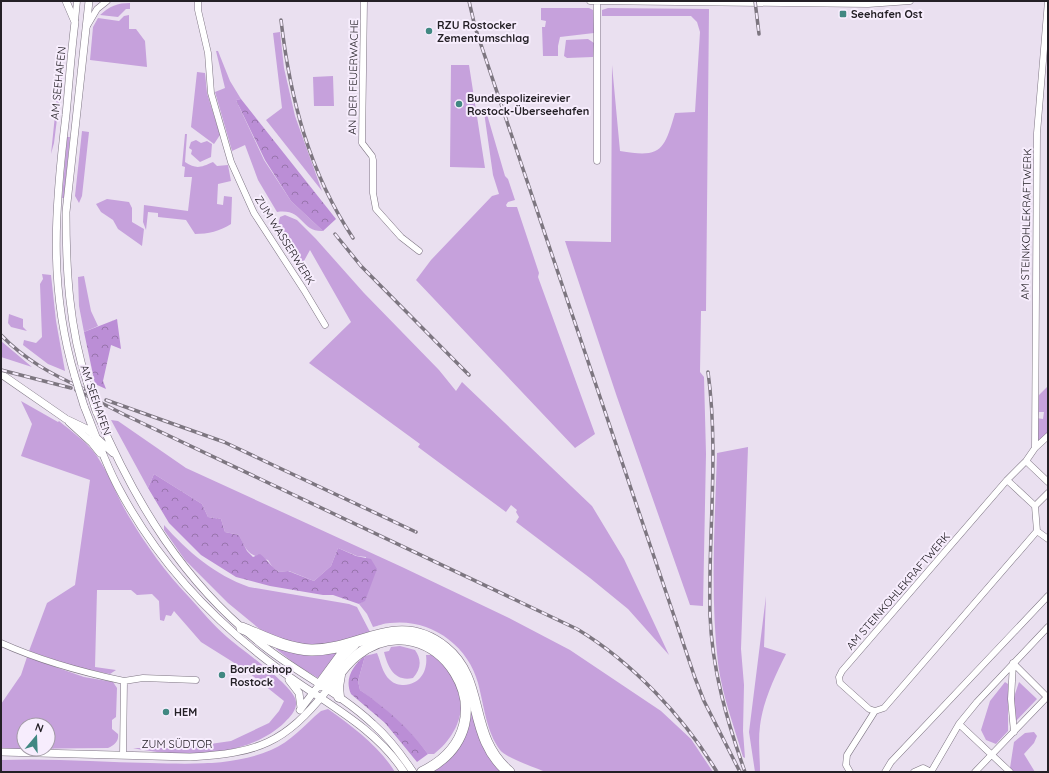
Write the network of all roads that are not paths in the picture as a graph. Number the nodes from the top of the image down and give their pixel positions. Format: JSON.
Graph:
{"nodes":[{"id":1,"x":66,"y":1,"type":"edge"},
{"id":2,"x":77,"y":1,"type":"edge"},
{"id":3,"x":89,"y":1,"type":"edge"},
{"id":4,"x":107,"y":1,"type":"edge"},
{"id":5,"x":198,"y":1,"type":"edge"},
{"id":6,"x":364,"y":1,"type":"edge"},
{"id":7,"x":590,"y":1,"type":"edge"},
{"id":8,"x":597,"y":1,"type":"edge"},
{"id":9,"x":643,"y":1,"type":"edge"},
{"id":10,"x":910,"y":1,"type":"edge"},
{"id":11,"x":1048,"y":1,"type":"edge"},
{"id":12,"x":859,"y":2,"type":"edge"},
{"id":13,"x":75,"y":22,"type":"junction"},
{"id":14,"x":86,"y":29,"type":"junction"},
{"id":15,"x":598,"y":160,"type":"dead end"},
{"id":16,"x":418,"y":252,"type":"dead end"},
{"id":17,"x":325,"y":325,"type":"dead end"},
{"id":18,"x":1,"y":374,"type":"edge"},
{"id":19,"x":66,"y":418,"type":"junction"},
{"id":20,"x":1048,"y":436,"type":"edge"},
{"id":21,"x":96,"y":437,"type":"junction"},
{"id":22,"x":1035,"y":448,"type":"junction"},
{"id":23,"x":114,"y":454,"type":"junction"},
{"id":24,"x":1026,"y":461,"type":"junction"},
{"id":25,"x":106,"y":463,"type":"junction"},
{"id":26,"x":1007,"y":480,"type":"junction"},
{"id":27,"x":1048,"y":482,"type":"edge"},
{"id":28,"x":1048,"y":493,"type":"edge"},
{"id":29,"x":1035,"y":506,"type":"junction"},
{"id":30,"x":1037,"y":531,"type":"junction"},
{"id":31,"x":1048,"y":539,"type":"edge"},
{"id":32,"x":1048,"y":596,"type":"edge"},
{"id":33,"x":1048,"y":627,"type":"edge"},
{"id":34,"x":242,"y":628,"type":"junction"},
{"id":35,"x":367,"y":638,"type":"junction"},
{"id":36,"x":1,"y":643,"type":"edge"},
{"id":37,"x":1013,"y":663,"type":"junction"},
{"id":38,"x":278,"y":669,"type":"junction"},
{"id":39,"x":341,"y":671,"type":"junction"},
{"id":40,"x":196,"y":680,"type":"dead end"},
{"id":41,"x":124,"y":681,"type":"junction"},
{"id":42,"x":320,"y":689,"type":"junction"},
{"id":43,"x":339,"y":697,"type":"junction"},
{"id":44,"x":321,"y":698,"type":"junction"},
{"id":45,"x":1048,"y":698,"type":"edge"},
{"id":46,"x":301,"y":708,"type":"junction"},
{"id":47,"x":874,"y":711,"type":"junction"},
{"id":48,"x":295,"y":724,"type":"junction"},
{"id":49,"x":960,"y":724,"type":"junction"},
{"id":50,"x":1014,"y":732,"type":"junction"},
{"id":51,"x":1,"y":752,"type":"edge"},
{"id":52,"x":991,"y":754,"type":"junction"},
{"id":53,"x":123,"y":755,"type":"junction"},
{"id":54,"x":402,"y":769,"type":"edge"},
{"id":55,"x":413,"y":772,"type":"edge"},
{"id":56,"x":422,"y":772,"type":"edge"},
{"id":57,"x":510,"y":772,"type":"edge"},
{"id":58,"x":850,"y":772,"type":"edge"},
{"id":59,"x":885,"y":772,"type":"edge"},
{"id":60,"x":914,"y":772,"type":"edge"},
{"id":61,"x":931,"y":772,"type":"edge"},
{"id":62,"x":975,"y":772,"type":"edge"},
{"id":63,"x":1010,"y":772,"type":"edge"}],
"edges":[{"from":1,"to":13,"type":"street","name":"AM SEEHAFEN"},
{"from":2,"to":13,"type":"street","name":"AM SEEHAFEN"},
{"from":3,"to":14,"type":"street","name":"AM SEEHAFEN"},
{"from":4,"to":14,"type":"street","name":"AM SEEHAFEN"},
{"from":5,"to":17,"type":"street","name":"ZUM WASSERWERK"},
{"from":6,"to":16,"type":"street","name":"AN DER FEUERWACHE"},
{"from":7,"to":8,"type":"street"},
{"from":8,"to":9,"type":"street"},
{"from":8,"to":15,"type":"street"},
{"from":9,"to":12,"type":"street"},
{"from":10,"to":12,"type":"street"},
{"from":11,"to":22,"type":"street","name":"AM STEINKOHLEKRAFTWERK"},
{"from":13,"to":21,"type":"street","name":"AM SEEHAFEN","bridge":true},
{"from":14,"to":23,"type":"street","name":"AM SEEHAFEN","bridge":true},
{"from":18,"to":19,"type":"street"},
{"from":19,"to":21,"type":"street"},
{"from":19,"to":25,"type":"street"},
{"from":20,"to":22,"type":"street","name":"AM STEINKOHLEKRAFTWERK"},
{"from":21,"to":23,"type":"street"},
{"from":21,"to":25,"type":"street","name":"AM SEEHAFEN"},
{"from":22,"to":24,"type":"street","name":"AM STEINKOHLEKRAFTWERK"},
{"from":23,"to":34,"type":"street","name":"AM SEEHAFEN"},
{"from":24,"to":26,"type":"street","name":"AM STEINKOHLEKRAFTWERK"},
{"from":24,"to":27,"type":"street"},
{"from":25,"to":38,"type":"street","name":"AM SEEHAFEN"},
{"from":26,"to":29,"type":"street"},
{"from":26,"to":47,"type":"street","name":"AM STEINKOHLEKRAFTWERK"},
{"from":28,"to":29,"type":"street"},
{"from":29,"to":30,"type":"street"},
{"from":30,"to":31,"type":"street"},
{"from":30,"to":47,"type":"street"},
{"from":32,"to":59,"type":"street"},
{"from":33,"to":37,"type":"street"},
{"from":34,"to":35,"type":"highway"},
{"from":34,"to":42,"type":"street","name":"AM SEEHAFEN"},
{"from":35,"to":42,"type":"highway"},
{"from":35,"to":57,"type":"highway"},
{"from":36,"to":41,"type":"street"},
{"from":37,"to":45,"type":"street"},
{"from":37,"to":49,"type":"street"},
{"from":37,"to":50,"type":"street"},
{"from":38,"to":42,"type":"street","name":"AM SEEHAFEN"},
{"from":38,"to":46,"type":"street"},
{"from":39,"to":42,"type":"highway"},
{"from":39,"to":43,"type":"highway"},
{"from":39,"to":56,"type":"highway"},
{"from":40,"to":41,"type":"street"},
{"from":41,"to":53,"type":"street"},
{"from":42,"to":43,"type":"street"},
{"from":42,"to":44,"type":"street","name":"ZUM SÜDTOR"},
{"from":42,"to":44,"type":"street","name":"AM SEEHAFEN"},
{"from":42,"to":46,"type":"street"},
{"from":43,"to":55,"type":"street"},
{"from":44,"to":48,"type":"street","name":"ZUM SÜDTOR"},
{"from":44,"to":54,"type":"street","name":"AM SEEHAFEN"},
{"from":45,"to":50,"type":"street"},
{"from":46,"to":48,"type":"street"},
{"from":47,"to":58,"type":"street"},
{"from":48,"to":53,"type":"street","name":"ZUM SÜDTOR"},
{"from":49,"to":52,"type":"street"},
{"from":49,"to":61,"type":"street"},
{"from":50,"to":52,"type":"street"},
{"from":51,"to":53,"type":"street","name":"ZUM SÜDTOR"},
{"from":52,"to":62,"type":"street"},
{"from":52,"to":63,"type":"street"},
{"from":60,"to":61,"type":"street"}]}
